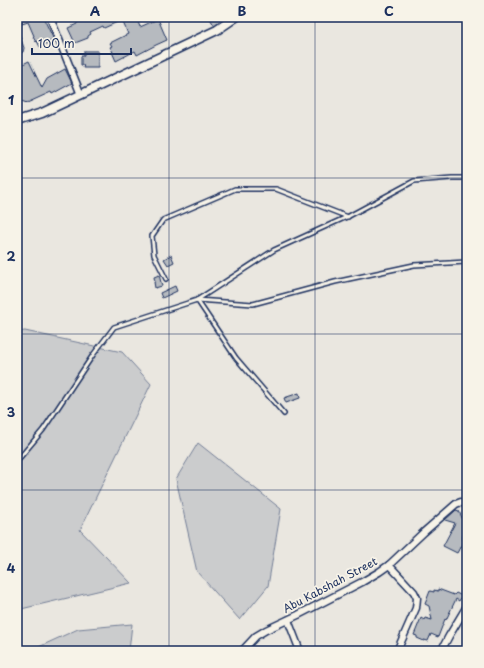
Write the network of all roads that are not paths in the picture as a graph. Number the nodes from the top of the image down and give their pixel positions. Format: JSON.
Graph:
{"nodes":[{"id":1,"x":236,"y":17,"type":"edge"},
{"id":2,"x":52,"y":18,"type":"edge"},
{"id":3,"x":81,"y":95,"type":"junction"},
{"id":4,"x":17,"y":121,"type":"edge"},
{"id":5,"x":467,"y":178,"type":"edge"},
{"id":6,"x":348,"y":217,"type":"junction"},
{"id":7,"x":466,"y":262,"type":"dead end"},
{"id":8,"x":166,"y":278,"type":"dead end"},
{"id":9,"x":197,"y":300,"type":"junction"},
{"id":10,"x":284,"y":414,"type":"dead end"},
{"id":11,"x":17,"y":461,"type":"edge"},
{"id":12,"x":467,"y":507,"type":"edge"},
{"id":13,"x":389,"y":565,"type":"junction"},
{"id":14,"x":467,"y":606,"type":"edge"},
{"id":15,"x":288,"y":620,"type":"junction"},
{"id":16,"x":242,"y":651,"type":"edge"},
{"id":17,"x":300,"y":651,"type":"edge"},
{"id":18,"x":397,"y":651,"type":"edge"},
{"id":19,"x":441,"y":651,"type":"edge"}],
"edges":[{"from":1,"to":3,"type":"street"},
{"from":2,"to":3,"type":"street"},
{"from":3,"to":4,"type":"street"},
{"from":5,"to":6,"type":"lane"},
{"from":6,"to":8,"type":"lane"},
{"from":6,"to":9,"type":"lane"},
{"from":7,"to":9,"type":"lane"},
{"from":9,"to":10,"type":"lane"},
{"from":9,"to":11,"type":"lane"},
{"from":12,"to":13,"type":"street","name":"Abu Kabshah Street"},
{"from":13,"to":15,"type":"street","name":"Abu Kabshah Street"},
{"from":13,"to":18,"type":"street"},
{"from":14,"to":19,"type":"street"},
{"from":15,"to":16,"type":"street","name":"Abu Kabshah Street"},
{"from":15,"to":17,"type":"street"}]}
